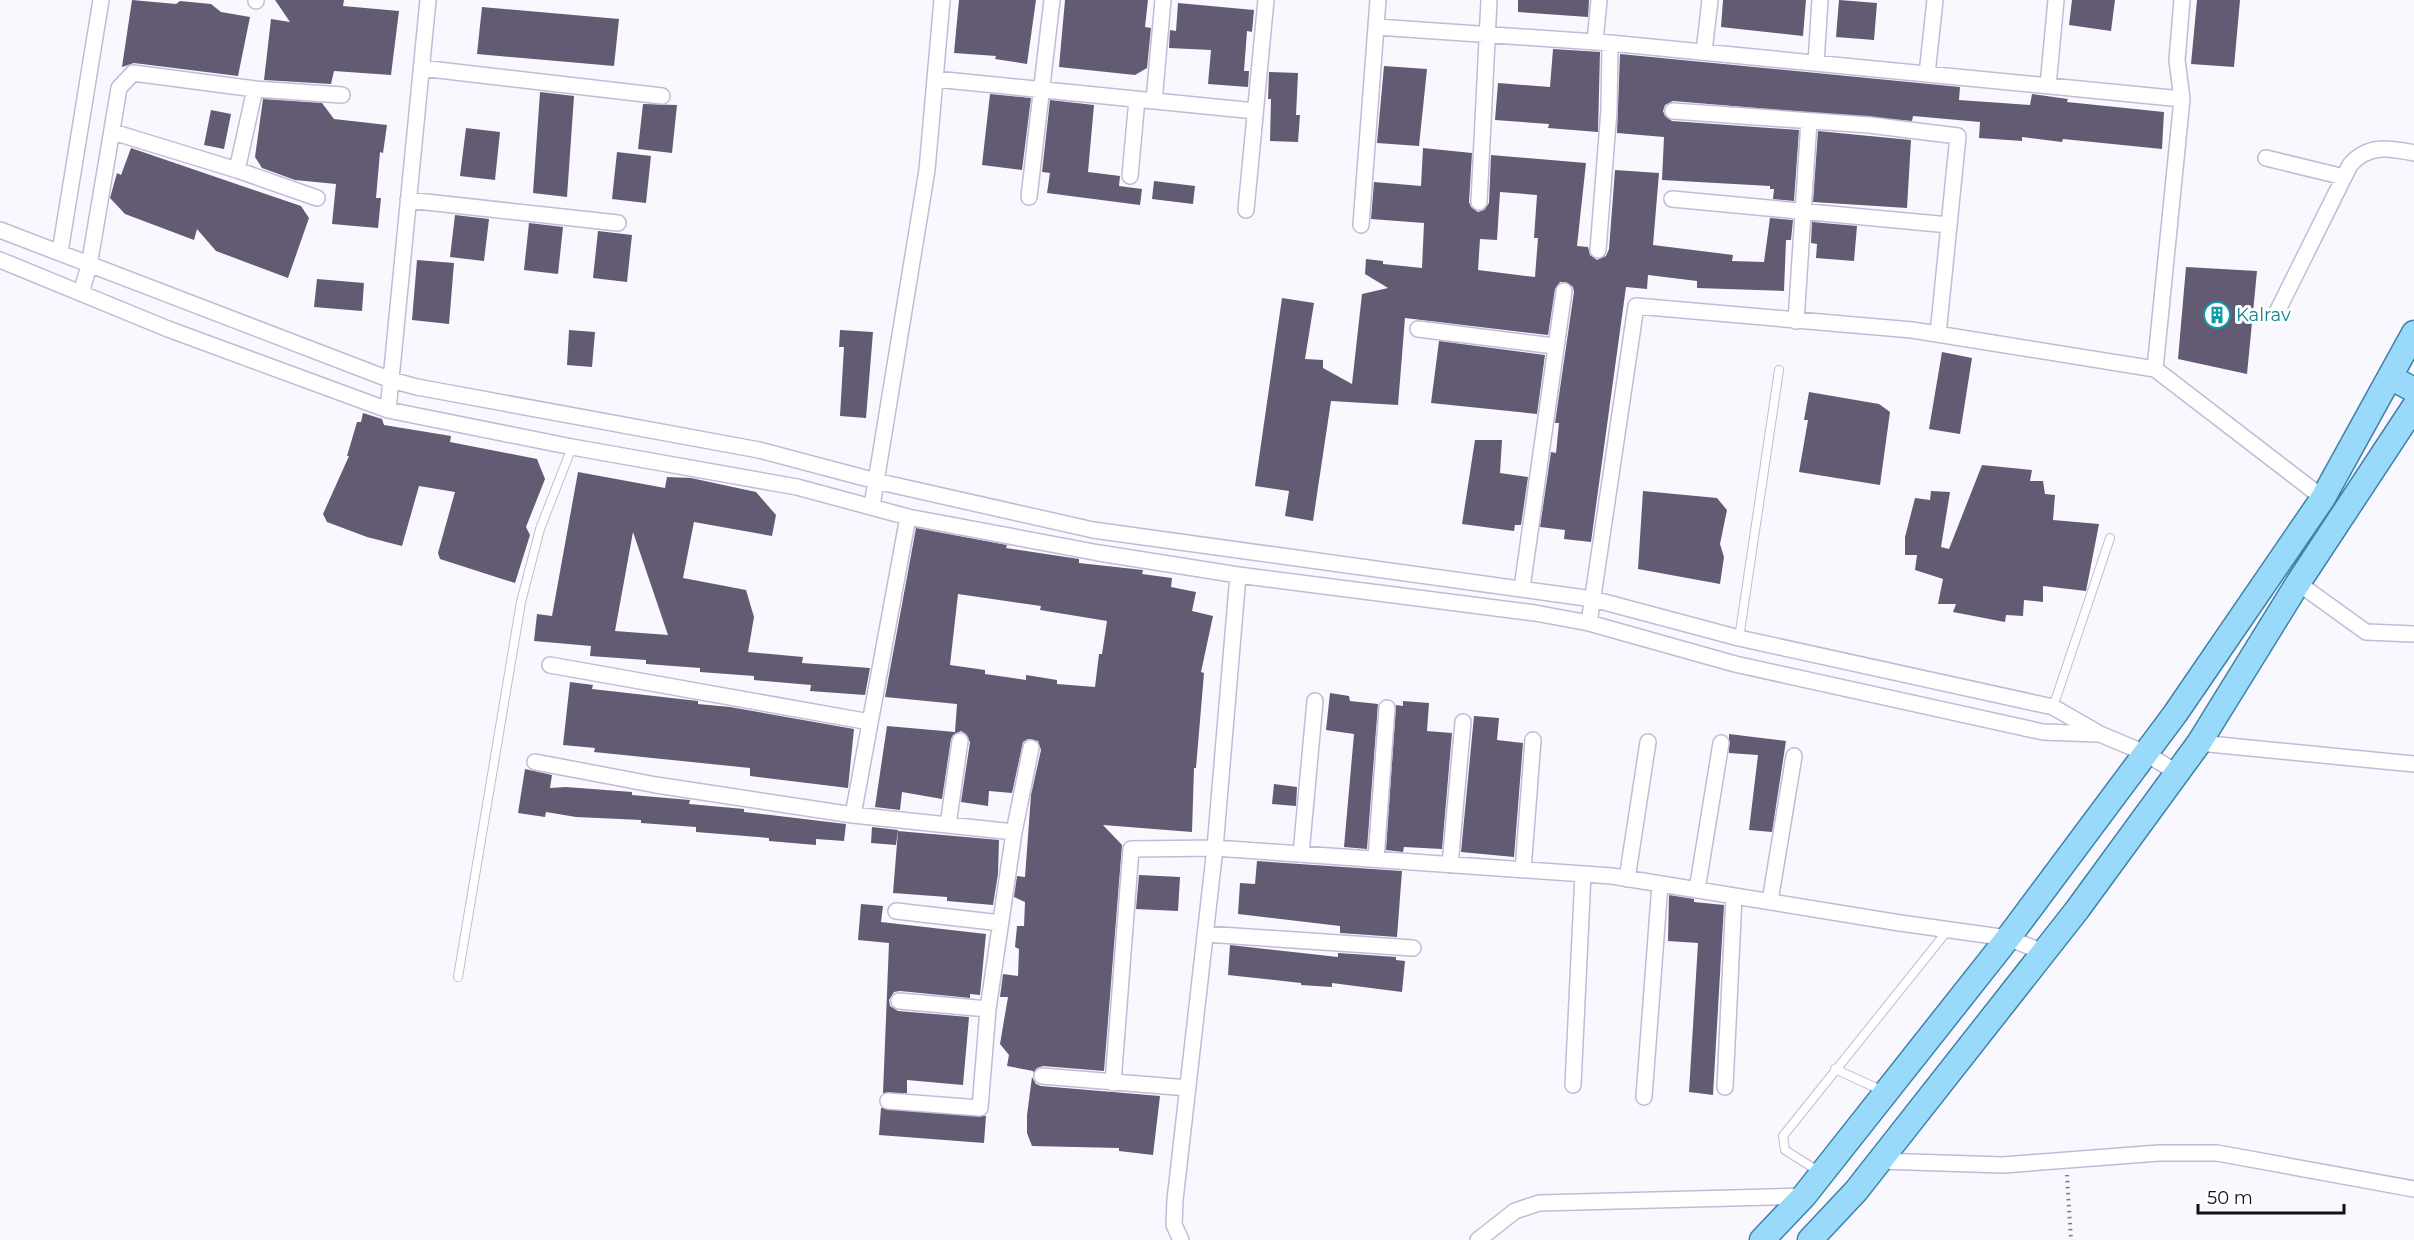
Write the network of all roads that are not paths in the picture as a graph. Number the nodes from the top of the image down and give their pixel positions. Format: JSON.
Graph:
{"nodes":[{"id":1,"x":101,"y":0,"type":"edge"},
{"id":2,"x":428,"y":0,"type":"edge"},
{"id":3,"x":942,"y":0,"type":"edge"},
{"id":4,"x":1052,"y":0,"type":"edge"},
{"id":5,"x":1163,"y":0,"type":"edge"},
{"id":6,"x":1266,"y":0,"type":"edge"},
{"id":7,"x":1378,"y":0,"type":"edge"},
{"id":8,"x":1489,"y":0,"type":"edge"},
{"id":9,"x":1599,"y":0,"type":"edge"},
{"id":10,"x":1710,"y":0,"type":"edge"},
{"id":11,"x":1820,"y":0,"type":"edge"},
{"id":12,"x":1935,"y":0,"type":"edge"},
{"id":13,"x":2056,"y":0,"type":"edge"},
{"id":14,"x":2182,"y":0,"type":"edge"},
{"id":15,"x":1377,"y":27,"type":"junction"},
{"id":16,"x":1486,"y":35,"type":"junction"},
{"id":17,"x":1602,"y":42,"type":"junction"},
{"id":18,"x":1704,"y":52,"type":"junction"},
{"id":19,"x":1816,"y":63,"type":"junction"},
{"id":20,"x":421,"y":68,"type":"junction"},
{"id":21,"x":1927,"y":74,"type":"junction"},
{"id":22,"x":935,"y":79,"type":"junction"},
{"id":23,"x":2048,"y":86,"type":"junction"},
{"id":24,"x":255,"y":89,"type":"junction"},
{"id":25,"x":1041,"y":90,"type":"junction"},
{"id":26,"x":342,"y":95,"type":"dead end"},
{"id":27,"x":662,"y":96,"type":"dead end"},
{"id":28,"x":1137,"y":99,"type":"junction"},
{"id":29,"x":2182,"y":99,"type":"junction"},
{"id":30,"x":1154,"y":101,"type":"junction"},
{"id":31,"x":1255,"y":111,"type":"junction"},
{"id":32,"x":1673,"y":111,"type":"dead end"},
{"id":33,"x":1809,"y":121,"type":"junction"},
{"id":34,"x":113,"y":132,"type":"junction"},
{"id":35,"x":2414,"y":153,"type":"edge"},
{"id":36,"x":2266,"y":158,"type":"dead end"},
{"id":37,"x":237,"y":170,"type":"junction"},
{"id":38,"x":1130,"y":176,"type":"dead end"},
{"id":39,"x":2344,"y":177,"type":"junction"},
{"id":40,"x":1029,"y":197,"type":"dead end"},
{"id":41,"x":317,"y":198,"type":"dead end"},
{"id":42,"x":1672,"y":199,"type":"dead end"},
{"id":43,"x":408,"y":200,"type":"junction"},
{"id":44,"x":1479,"y":202,"type":"dead end"},
{"id":45,"x":1246,"y":210,"type":"dead end"},
{"id":46,"x":1803,"y":210,"type":"junction"},
{"id":47,"x":618,"y":223,"type":"dead end"},
{"id":48,"x":1361,"y":225,"type":"dead end"},
{"id":49,"x":1949,"y":225,"type":"junction"},
{"id":50,"x":0,"y":230,"type":"edge"},
{"id":51,"x":1598,"y":250,"type":"dead end"},
{"id":52,"x":60,"y":252,"type":"junction"},
{"id":53,"x":0,"y":260,"type":"edge"},
{"id":54,"x":89,"y":266,"type":"junction"},
{"id":55,"x":1564,"y":291,"type":"dead end"},
{"id":56,"x":81,"y":293,"type":"junction"},
{"id":57,"x":2277,"y":312,"type":"dead end"},
{"id":58,"x":1796,"y":321,"type":"junction"},
{"id":59,"x":1418,"y":328,"type":"dead end"},
{"id":60,"x":2414,"y":333,"type":"edge"},
{"id":61,"x":1938,"y":334,"type":"junction"},
{"id":62,"x":1554,"y":346,"type":"junction"},
{"id":63,"x":2155,"y":369,"type":"junction"},
{"id":64,"x":1779,"y":370,"type":"dead end"},
{"id":65,"x":2390,"y":377,"type":"junction"},
{"id":66,"x":391,"y":380,"type":"junction"},
{"id":67,"x":2414,"y":390,"type":"edge"},
{"id":68,"x":2414,"y":407,"type":"edge"},
{"id":69,"x":388,"y":410,"type":"junction"},
{"id":70,"x":572,"y":447,"type":"junction"},
{"id":71,"x":876,"y":481,"type":"junction"},
{"id":72,"x":2323,"y":498,"type":"junction"},
{"id":73,"x":872,"y":506,"type":"junction"},
{"id":74,"x":909,"y":517,"type":"junction"},
{"id":75,"x":2110,"y":538,"type":"dead end"},
{"id":76,"x":1238,"y":575,"type":"junction"},
{"id":77,"x":2298,"y":583,"type":"junction"},
{"id":78,"x":1522,"y":588,"type":"junction"},
{"id":79,"x":1593,"y":599,"type":"junction"},
{"id":80,"x":1589,"y":623,"type":"junction"},
{"id":81,"x":2414,"y":634,"type":"edge"},
{"id":82,"x":1739,"y":639,"type":"junction"},
{"id":83,"x":550,"y":664,"type":"dead end"},
{"id":84,"x":1315,"y":701,"type":"dead end"},
{"id":85,"x":2052,"y":707,"type":"junction"},
{"id":86,"x":1387,"y":708,"type":"dead end"},
{"id":87,"x":870,"y":722,"type":"junction"},
{"id":88,"x":1463,"y":722,"type":"dead end"},
{"id":89,"x":2100,"y":735,"type":"junction"},
{"id":90,"x":1533,"y":740,"type":"dead end"},
{"id":91,"x":960,"y":741,"type":"dead end"},
{"id":92,"x":1648,"y":742,"type":"dead end"},
{"id":93,"x":1721,"y":743,"type":"dead end"},
{"id":94,"x":2199,"y":743,"type":"junction"},
{"id":95,"x":1031,"y":748,"type":"dead end"},
{"id":96,"x":2145,"y":753,"type":"junction"},
{"id":97,"x":1794,"y":756,"type":"dead end"},
{"id":98,"x":535,"y":762,"type":"dead end"},
{"id":99,"x":2414,"y":764,"type":"edge"},
{"id":100,"x":2176,"y":772,"type":"junction"},
{"id":101,"x":853,"y":815,"type":"junction"},
{"id":102,"x":948,"y":825,"type":"junction"},
{"id":103,"x":1014,"y":832,"type":"junction"},
{"id":104,"x":1215,"y":848,"type":"junction"},
{"id":105,"x":1300,"y":854,"type":"junction"},
{"id":106,"x":1376,"y":859,"type":"junction"},
{"id":107,"x":1450,"y":865,"type":"junction"},
{"id":108,"x":1523,"y":870,"type":"junction"},
{"id":109,"x":1583,"y":874,"type":"junction"},
{"id":110,"x":1627,"y":879,"type":"junction"},
{"id":111,"x":1660,"y":884,"type":"junction"},
{"id":112,"x":1697,"y":890,"type":"junction"},
{"id":113,"x":1734,"y":896,"type":"junction"},
{"id":114,"x":1770,"y":901,"type":"junction"},
{"id":115,"x":896,"y":911,"type":"dead end"},
{"id":116,"x":1001,"y":924,"type":"junction"},
{"id":117,"x":1949,"y":930,"type":"junction"},
{"id":118,"x":1205,"y":934,"type":"junction"},
{"id":119,"x":2008,"y":938,"type":"junction"},
{"id":120,"x":1413,"y":948,"type":"dead end"},
{"id":121,"x":2043,"y":952,"type":"junction"},
{"id":122,"x":458,"y":977,"type":"dead end"},
{"id":123,"x":899,"y":1001,"type":"dead end"},
{"id":124,"x":988,"y":1009,"type":"junction"},
{"id":125,"x":1835,"y":1069,"type":"junction"},
{"id":126,"x":1042,"y":1076,"type":"dead end"},
{"id":127,"x":1113,"y":1083,"type":"junction"},
{"id":128,"x":1573,"y":1085,"type":"dead end"},
{"id":129,"x":1725,"y":1087,"type":"dead end"},
{"id":130,"x":1188,"y":1088,"type":"junction"},
{"id":131,"x":1886,"y":1092,"type":"junction"},
{"id":132,"x":1644,"y":1097,"type":"dead end"},
{"id":133,"x":888,"y":1101,"type":"dead end"},
{"id":134,"x":1880,"y":1161,"type":"junction"},
{"id":135,"x":1822,"y":1173,"type":"junction"},
{"id":136,"x":2414,"y":1189,"type":"edge"},
{"id":137,"x":1804,"y":1196,"type":"junction"},
{"id":138,"x":1181,"y":1240,"type":"edge"},
{"id":139,"x":1478,"y":1240,"type":"edge"},
{"id":140,"x":1762,"y":1240,"type":"edge"},
{"id":141,"x":1810,"y":1240,"type":"edge"}],
"edges":[{"from":1,"to":52,"type":"street"},
{"from":2,"to":20,"type":"street"},
{"from":3,"to":22,"type":"street"},
{"from":4,"to":25,"type":"street"},
{"from":5,"to":30,"type":"street"},
{"from":6,"to":31,"type":"street"},
{"from":7,"to":15,"type":"street"},
{"from":8,"to":16,"type":"street"},
{"from":9,"to":17,"type":"street"},
{"from":10,"to":18,"type":"street"},
{"from":11,"to":19,"type":"street"},
{"from":12,"to":21,"type":"street"},
{"from":13,"to":23,"type":"street"},
{"from":14,"to":29,"type":"street"},
{"from":15,"to":16,"type":"street"},
{"from":15,"to":48,"type":"street"},
{"from":16,"to":17,"type":"street"},
{"from":16,"to":44,"type":"street"},
{"from":17,"to":18,"type":"street"},
{"from":17,"to":51,"type":"street"},
{"from":18,"to":19,"type":"street"},
{"from":19,"to":21,"type":"street"},
{"from":20,"to":27,"type":"street"},
{"from":20,"to":43,"type":"street"},
{"from":21,"to":23,"type":"street"},
{"from":22,"to":25,"type":"street"},
{"from":22,"to":71,"type":"street"},
{"from":23,"to":29,"type":"street"},
{"from":24,"to":26,"type":"street"},
{"from":24,"to":34,"type":"street"},
{"from":24,"to":37,"type":"street"},
{"from":25,"to":28,"type":"street"},
{"from":25,"to":40,"type":"street"},
{"from":28,"to":30,"type":"street"},
{"from":28,"to":38,"type":"street"},
{"from":29,"to":63,"type":"street"},
{"from":30,"to":31,"type":"street"},
{"from":31,"to":45,"type":"street"},
{"from":32,"to":33,"type":"street"},
{"from":33,"to":46,"type":"street"},
{"from":33,"to":49,"type":"street"},
{"from":34,"to":37,"type":"street"},
{"from":34,"to":54,"type":"street"},
{"from":35,"to":39,"type":"street"},
{"from":36,"to":39,"type":"street"},
{"from":37,"to":41,"type":"street"},
{"from":39,"to":57,"type":"street"},
{"from":42,"to":46,"type":"street"},
{"from":43,"to":47,"type":"street"},
{"from":43,"to":66,"type":"street"},
{"from":46,"to":49,"type":"street"},
{"from":46,"to":58,"type":"street"},
{"from":49,"to":61,"type":"street"},
{"from":50,"to":52,"type":"street"},
{"from":52,"to":54,"type":"street"},
{"from":53,"to":56,"type":"street"},
{"from":54,"to":56,"type":"street"},
{"from":54,"to":66,"type":"street"},
{"from":55,"to":62,"type":"street"},
{"from":56,"to":69,"type":"street"},
{"from":58,"to":61,"type":"street"},
{"from":58,"to":79,"type":"street"},
{"from":59,"to":62,"type":"street"},
{"from":60,"to":65,"type":"main road"},
{"from":61,"to":63,"type":"street"},
{"from":62,"to":78,"type":"street"},
{"from":63,"to":72,"type":"street"},
{"from":64,"to":82,"type":"lane"},
{"from":65,"to":67,"type":"main road"},
{"from":65,"to":72,"type":"main road"},
{"from":66,"to":69,"type":"street"},
{"from":66,"to":71,"type":"street"},
{"from":68,"to":77,"type":"main road"},
{"from":69,"to":70,"type":"street"},
{"from":70,"to":73,"type":"street"},
{"from":70,"to":122,"type":"lane"},
{"from":71,"to":73,"type":"street"},
{"from":71,"to":78,"type":"street"},
{"from":72,"to":96,"type":"main road"},
{"from":73,"to":74,"type":"street"},
{"from":74,"to":76,"type":"street"},
{"from":74,"to":87,"type":"street"},
{"from":75,"to":85,"type":"lane"},
{"from":76,"to":80,"type":"street"},
{"from":76,"to":104,"type":"street"},
{"from":77,"to":81,"type":"street"},
{"from":77,"to":94,"type":"main road"},
{"from":78,"to":79,"type":"street"},
{"from":79,"to":80,"type":"street"},
{"from":79,"to":82,"type":"street"},
{"from":80,"to":89,"type":"street"},
{"from":82,"to":85,"type":"street"},
{"from":83,"to":87,"type":"street"},
{"from":84,"to":105,"type":"street"},
{"from":85,"to":89,"type":"street"},
{"from":86,"to":106,"type":"street"},
{"from":87,"to":101,"type":"street"},
{"from":88,"to":107,"type":"street"},
{"from":89,"to":96,"type":"street"},
{"from":90,"to":108,"type":"street"},
{"from":91,"to":102,"type":"street"},
{"from":92,"to":110,"type":"street"},
{"from":93,"to":112,"type":"street"},
{"from":94,"to":99,"type":"street"},
{"from":94,"to":100,"type":"main road"},
{"from":95,"to":103,"type":"street"},
{"from":96,"to":100,"type":"street"},
{"from":96,"to":119,"type":"main road"},
{"from":97,"to":114,"type":"street"},
{"from":98,"to":101,"type":"street"},
{"from":100,"to":121,"type":"main road"},
{"from":101,"to":102,"type":"street"},
{"from":102,"to":103,"type":"street"},
{"from":103,"to":116,"type":"street"},
{"from":104,"to":105,"type":"street"},
{"from":104,"to":118,"type":"street"},
{"from":104,"to":127,"type":"street"},
{"from":105,"to":106,"type":"street"},
{"from":106,"to":107,"type":"street"},
{"from":107,"to":108,"type":"street"},
{"from":108,"to":109,"type":"street"},
{"from":109,"to":110,"type":"street"},
{"from":109,"to":128,"type":"street"},
{"from":110,"to":111,"type":"street"},
{"from":111,"to":112,"type":"street"},
{"from":111,"to":132,"type":"street"},
{"from":112,"to":113,"type":"street"},
{"from":113,"to":114,"type":"street"},
{"from":113,"to":129,"type":"street"},
{"from":114,"to":117,"type":"street"},
{"from":115,"to":116,"type":"street"},
{"from":116,"to":124,"type":"street"},
{"from":117,"to":119,"type":"street"},
{"from":117,"to":125,"type":"lane"},
{"from":118,"to":120,"type":"street"},
{"from":118,"to":130,"type":"street"},
{"from":119,"to":121,"type":"street"},
{"from":119,"to":131,"type":"main road"},
{"from":121,"to":134,"type":"main road"},
{"from":123,"to":124,"type":"street"},
{"from":124,"to":133,"type":"street"},
{"from":125,"to":131,"type":"lane"},
{"from":125,"to":135,"type":"lane"},
{"from":126,"to":127,"type":"street"},
{"from":127,"to":130,"type":"street"},
{"from":130,"to":138,"type":"street"},
{"from":131,"to":135,"type":"main road"},
{"from":134,"to":136,"type":"street"},
{"from":134,"to":141,"type":"main road"},
{"from":135,"to":137,"type":"main road"},
{"from":137,"to":139,"type":"street"},
{"from":137,"to":140,"type":"main road"}]}
